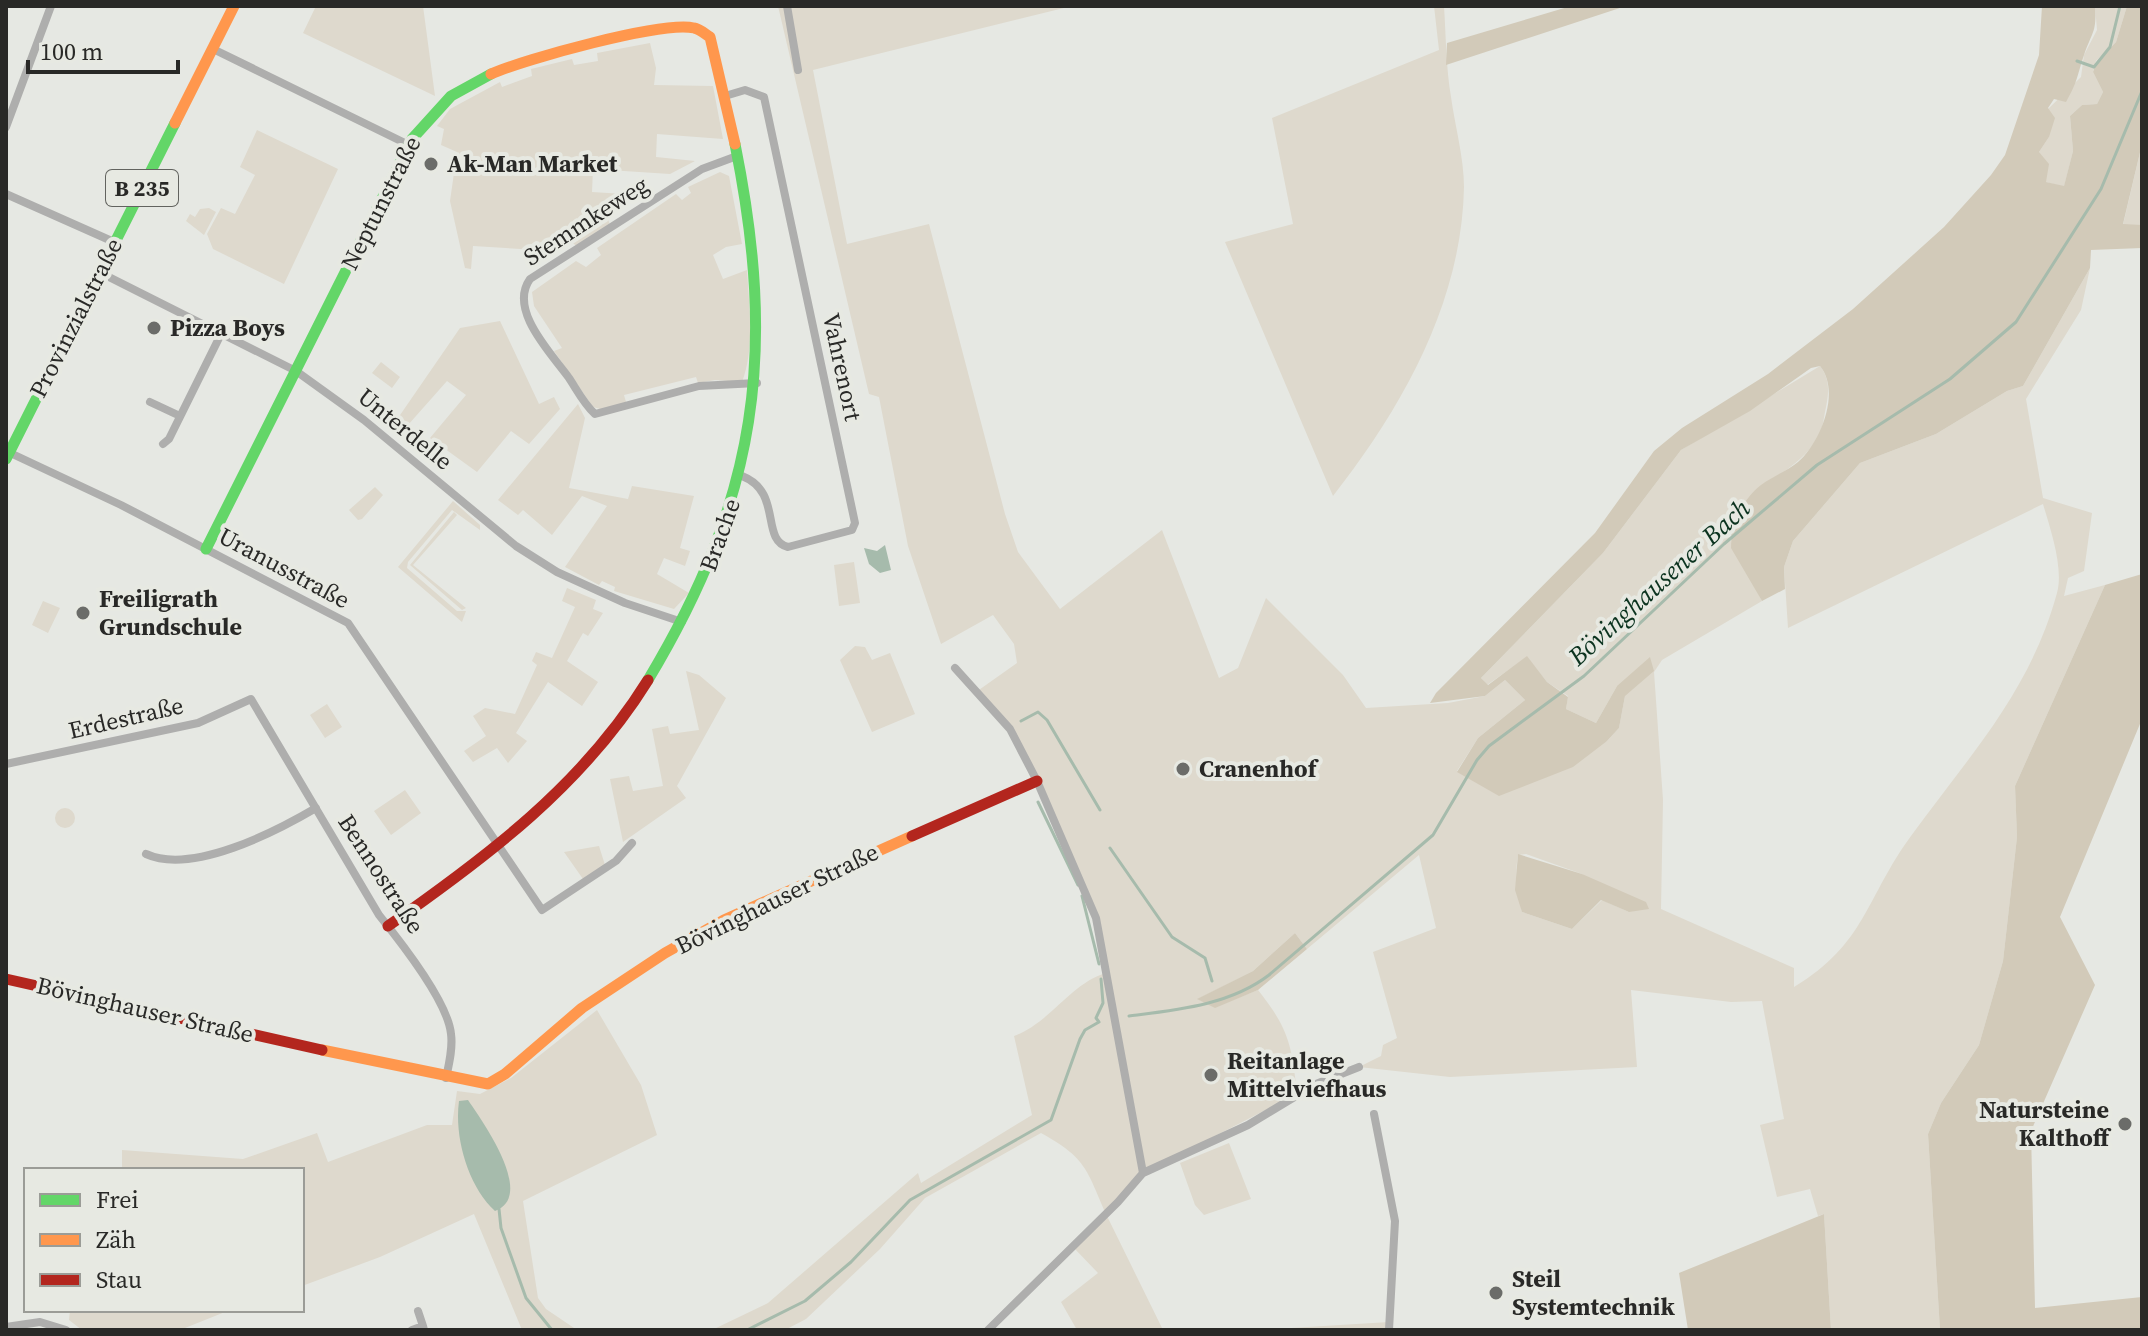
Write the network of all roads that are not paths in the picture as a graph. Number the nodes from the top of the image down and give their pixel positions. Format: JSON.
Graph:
{"nodes":[{"id":1,"x":51,"y":6,"type":"edge"},
{"id":2,"x":234,"y":6,"type":"edge"},
{"id":3,"x":787,"y":6,"type":"edge"},
{"id":4,"x":697,"y":28,"type":"joint"},
{"id":5,"x":213,"y":49,"type":"junction"},
{"id":6,"x":798,"y":70,"type":"dead end"},
{"id":7,"x":725,"y":96,"type":"junction"},
{"id":8,"x":6,"y":127,"type":"edge"},
{"id":9,"x":409,"y":145,"type":"junction"},
{"id":10,"x":737,"y":156,"type":"junction"},
{"id":11,"x":6,"y":194,"type":"edge"},
{"id":12,"x":114,"y":242,"type":"junction"},
{"id":13,"x":99,"y":272,"type":"junction"},
{"id":14,"x":221,"y":334,"type":"junction"},
{"id":15,"x":296,"y":371,"type":"junction"},
{"id":16,"x":757,"y":383,"type":"junction"},
{"id":17,"x":150,"y":402,"type":"dead end"},
{"id":18,"x":180,"y":416,"type":"junction"},
{"id":19,"x":163,"y":444,"type":"dead end"},
{"id":20,"x":7,"y":454,"type":"edge"},
{"id":21,"x":742,"y":476,"type":"junction"},
{"id":22,"x":206,"y":549,"type":"junction"},
{"id":23,"x":682,"y":622,"type":"junction"},
{"id":24,"x":955,"y":668,"type":"dead end"},
{"id":25,"x":251,"y":699,"type":"joint"},
{"id":26,"x":6,"y":764,"type":"edge"},
{"id":27,"x":1037,"y":781,"type":"junction"},
{"id":28,"x":316,"y":808,"type":"junction"},
{"id":29,"x":632,"y":843,"type":"dead end"},
{"id":30,"x":496,"y":845,"type":"junction"},
{"id":31,"x":146,"y":854,"type":"dead end"},
{"id":32,"x":388,"y":926,"type":"junction"},
{"id":33,"x":6,"y":979,"type":"edge"},
{"id":34,"x":1359,"y":1067,"type":"dead end"},
{"id":35,"x":446,"y":1078,"type":"junction"},
{"id":36,"x":1374,"y":1114,"type":"dead end"},
{"id":37,"x":1143,"y":1173,"type":"junction"},
{"id":38,"x":418,"y":1311,"type":"dead end"},
{"id":39,"x":6,"y":1327,"type":"edge"},
{"id":40,"x":424,"y":1328,"type":"edge"},
{"id":41,"x":66,"y":1330,"type":"edge"},
{"id":42,"x":412,"y":1330,"type":"edge"},
{"id":43,"x":988,"y":1330,"type":"edge"},
{"id":44,"x":1389,"y":1330,"type":"edge"}],
"edges":[{"from":1,"to":8,"type":"street"},
{"from":2,"to":5,"type":"street","name":"Provinzialstraße","number":"B 235"},
{"from":3,"to":6,"type":"street"},
{"from":4,"to":7,"type":"street","name":"Brache"},
{"from":4,"to":9,"type":"street","name":"Neptunstraße"},
{"from":5,"to":9,"type":"street"},
{"from":5,"to":12,"type":"street","name":"Provinzialstraße","number":"B 235"},
{"from":7,"to":10,"type":"street","name":"Brache"},
{"from":7,"to":21,"type":"street","name":"Vahrenort"},
{"from":9,"to":15,"type":"street","name":"Neptunstraße"},
{"from":10,"to":16,"type":"street","name":"Brache"},
{"from":10,"to":16,"type":"street","name":"Stemmkeweg"},
{"from":11,"to":12,"type":"street"},
{"from":12,"to":13,"type":"street","name":"Provinzialstraße","number":"B 235"},
{"from":13,"to":14,"type":"street","name":"Unterdelle"},
{"from":13,"to":20,"type":"street","name":"Provinzialstraße","number":"B 235"},
{"from":14,"to":15,"type":"street","name":"Unterdelle"},
{"from":14,"to":18,"type":"street"},
{"from":15,"to":22,"type":"street","name":"Neptunstraße"},
{"from":15,"to":23,"type":"street","name":"Unterdelle"},
{"from":16,"to":21,"type":"street","name":"Brache"},
{"from":17,"to":18,"type":"street"},
{"from":18,"to":19,"type":"street"},
{"from":20,"to":22,"type":"street","name":"Uranusstraße"},
{"from":21,"to":23,"type":"street","name":"Brache"},
{"from":22,"to":30,"type":"street","name":"Uranusstraße"},
{"from":23,"to":30,"type":"street","name":"Brache"},
{"from":24,"to":27,"type":"street"},
{"from":25,"to":26,"type":"street","name":"Erdestraße"},
{"from":25,"to":28,"type":"street","name":"Bennostraße"},
{"from":27,"to":35,"type":"street","name":"Bövinghauser Straße"},
{"from":27,"to":37,"type":"street"},
{"from":28,"to":31,"type":"street"},
{"from":28,"to":32,"type":"street","name":"Bennostraße"},
{"from":29,"to":30,"type":"street","name":"Uranusstraße"},
{"from":30,"to":32,"type":"street","name":"Brache"},
{"from":32,"to":35,"type":"street","name":"Bennostraße"},
{"from":33,"to":35,"type":"street","name":"Bövinghauser Straße"},
{"from":34,"to":37,"type":"street"},
{"from":36,"to":44,"type":"street"},
{"from":37,"to":43,"type":"street"},
{"from":38,"to":40,"type":"street"},
{"from":39,"to":41,"type":"street"},
{"from":40,"to":42,"type":"street"}]}
